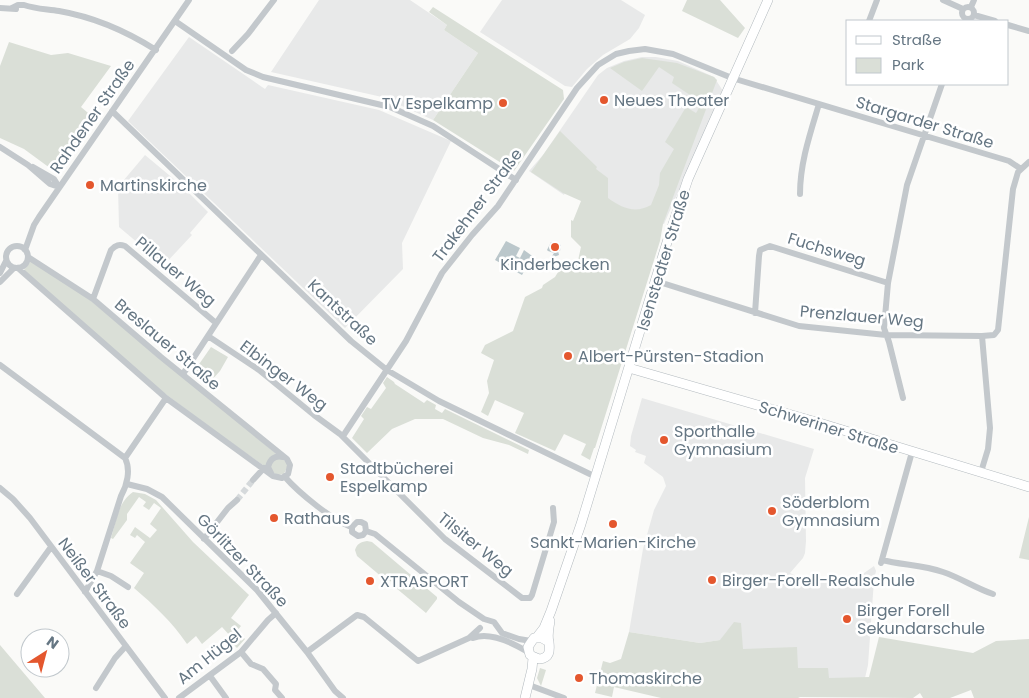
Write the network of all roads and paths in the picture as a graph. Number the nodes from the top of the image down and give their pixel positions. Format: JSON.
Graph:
{"nodes":[{"id":1,"x":17,"y":0,"type":"edge"},
{"id":2,"x":189,"y":0,"type":"edge"},
{"id":3,"x":274,"y":0,"type":"edge"},
{"id":4,"x":877,"y":0,"type":"edge"},
{"id":5,"x":943,"y":0,"type":"edge"},
{"id":6,"x":974,"y":0,"type":"edge"},
{"id":7,"x":767,"y":1,"type":"edge"},
{"id":8,"x":971,"y":7,"type":"junction"},
{"id":9,"x":0,"y":8,"type":"edge"},
{"id":10,"x":12,"y":8,"type":"junction"},
{"id":11,"x":963,"y":9,"type":"junction"},
{"id":12,"x":974,"y":15,"type":"junction"},
{"id":13,"x":869,"y":20,"type":"edge"},
{"id":14,"x":965,"y":20,"type":"edge"},
{"id":15,"x":992,"y":20,"type":"edge"},
{"id":16,"x":175,"y":21,"type":"junction"},
{"id":17,"x":1009,"y":25,"type":"edge"},
{"id":18,"x":1029,"y":31,"type":"edge"},
{"id":19,"x":156,"y":50,"type":"junction"},
{"id":20,"x":232,"y":51,"type":"dead end"},
{"id":21,"x":732,"y":78,"type":"junction"},
{"id":22,"x":942,"y":85,"type":"edge"},
{"id":23,"x":819,"y":104,"type":"junction"},
{"id":24,"x":112,"y":111,"type":"junction"},
{"id":25,"x":923,"y":135,"type":"junction"},
{"id":26,"x":0,"y":148,"type":"edge"},
{"id":27,"x":1029,"y":162,"type":"edge"},
{"id":28,"x":1021,"y":169,"type":"junction"},
{"id":29,"x":516,"y":180,"type":"junction"},
{"id":30,"x":59,"y":187,"type":"junction"},
{"id":31,"x":800,"y":194,"type":"dead end"},
{"id":32,"x":26,"y":254,"type":"junction"},
{"id":33,"x":262,"y":255,"type":"junction"},
{"id":34,"x":6,"y":261,"type":"junction"},
{"id":35,"x":16,"y":268,"type":"junction"},
{"id":36,"x":0,"y":273,"type":"edge"},
{"id":37,"x":656,"y":281,"type":"junction"},
{"id":38,"x":0,"y":282,"type":"edge"},
{"id":39,"x":888,"y":283,"type":"junction"},
{"id":40,"x":93,"y":299,"type":"junction"},
{"id":41,"x":755,"y":313,"type":"junction"},
{"id":42,"x":216,"y":323,"type":"junction"},
{"id":43,"x":886,"y":335,"type":"junction"},
{"id":44,"x":208,"y":336,"type":"junction"},
{"id":45,"x":982,"y":336,"type":"junction"},
{"id":46,"x":0,"y":365,"type":"edge"},
{"id":47,"x":629,"y":368,"type":"junction"},
{"id":48,"x":387,"y":370,"type":"junction"},
{"id":49,"x":183,"y":374,"type":"junction"},
{"id":50,"x":166,"y":398,"type":"junction"},
{"id":51,"x":903,"y":398,"type":"dead end"},
{"id":52,"x":343,"y":436,"type":"junction"},
{"id":53,"x":912,"y":452,"type":"junction"},
{"id":54,"x":125,"y":458,"type":"junction"},
{"id":55,"x":287,"y":459,"type":"junction"},
{"id":56,"x":269,"y":464,"type":"junction"},
{"id":57,"x":262,"y":469,"type":"junction"},
{"id":58,"x":981,"y":472,"type":"junction"},
{"id":59,"x":273,"y":476,"type":"junction"},
{"id":60,"x":285,"y":477,"type":"junction"},
{"id":61,"x":596,"y":477,"type":"junction"},
{"id":62,"x":253,"y":480,"type":"tunnel mouth"},
{"id":63,"x":127,"y":484,"type":"junction"},
{"id":64,"x":1029,"y":487,"type":"edge"},
{"id":65,"x":0,"y":488,"type":"edge"},
{"id":66,"x":238,"y":500,"type":"tunnel mouth"},
{"id":67,"x":553,"y":508,"type":"dead end"},
{"id":68,"x":352,"y":527,"type":"junction"},
{"id":69,"x":366,"y":531,"type":"junction"},
{"id":70,"x":204,"y":539,"type":"junction"},
{"id":71,"x":51,"y":547,"type":"junction"},
{"id":72,"x":97,"y":571,"type":"junction"},
{"id":73,"x":128,"y":587,"type":"dead end"},
{"id":74,"x":85,"y":592,"type":"junction"},
{"id":75,"x":17,"y":594,"type":"dead end"},
{"id":76,"x":993,"y":594,"type":"dead end"},
{"id":77,"x":459,"y":602,"type":"junction"},
{"id":78,"x":551,"y":611,"type":"junction"},
{"id":79,"x":276,"y":613,"type":"junction"},
{"id":80,"x":488,"y":620,"type":"junction"},
{"id":81,"x":497,"y":628,"type":"junction"},
{"id":82,"x":482,"y":630,"type":"junction"},
{"id":83,"x":492,"y":636,"type":"junction"},
{"id":84,"x":534,"y":639,"type":"junction"},
{"id":85,"x":548,"y":642,"type":"junction"},
{"id":86,"x":126,"y":646,"type":"junction"},
{"id":87,"x":241,"y":652,"type":"junction"},
{"id":88,"x":307,"y":652,"type":"junction"},
{"id":89,"x":531,"y":655,"type":"junction"},
{"id":90,"x":543,"y":659,"type":"junction"},
{"id":91,"x":210,"y":676,"type":"junction"},
{"id":92,"x":529,"y":685,"type":"junction"},
{"id":93,"x":96,"y":688,"type":"dead end"},
{"id":94,"x":165,"y":698,"type":"edge"},
{"id":95,"x":178,"y":698,"type":"edge"},
{"id":96,"x":226,"y":698,"type":"edge"},
{"id":97,"x":282,"y":698,"type":"edge"},
{"id":98,"x":343,"y":698,"type":"edge"},
{"id":99,"x":525,"y":698,"type":"edge"},
{"id":100,"x":564,"y":698,"type":"edge"}],
"edges":[{"from":1,"to":10,"type":"street"},
{"from":2,"to":16,"type":"street","name":"Rahdener Straße"},
{"from":3,"to":20,"type":"street"},
{"from":4,"to":13,"type":"street"},
{"from":5,"to":11,"type":"street"},
{"from":6,"to":8,"type":"street"},
{"from":7,"to":21,"type":"street","name":"Isenstedter Straße"},
{"from":8,"to":11,"type":"street"},
{"from":8,"to":12,"type":"street"},
{"from":9,"to":10,"type":"street"},
{"from":10,"to":19,"type":"street"},
{"from":11,"to":14,"type":"street"},
{"from":12,"to":14,"type":"street"},
{"from":12,"to":15,"type":"street"},
{"from":16,"to":19,"type":"street","name":"Rahdener Straße"},
{"from":16,"to":29,"type":"street"},
{"from":17,"to":18,"type":"street"},
{"from":19,"to":24,"type":"street","name":"Rahdener Straße"},
{"from":21,"to":23,"type":"street","name":"Stargarder Straße"},
{"from":21,"to":29,"type":"street","name":"Trakehner Straße"},
{"from":21,"to":37,"type":"street","name":"Isenstedter Straße"},
{"from":22,"to":25,"type":"street"},
{"from":23,"to":25,"type":"street","name":"Stargarder Straße"},
{"from":23,"to":31,"type":"street"},
{"from":24,"to":30,"type":"street","name":"Rahdener Straße"},
{"from":24,"to":33,"type":"street","name":"Kantstraße"},
{"from":25,"to":28,"type":"street","name":"Stargarder Straße"},
{"from":25,"to":39,"type":"street"},
{"from":26,"to":30,"type":"street"},
{"from":27,"to":28,"type":"street"},
{"from":28,"to":45,"type":"street"},
{"from":29,"to":48,"type":"street","name":"Trakehner Straße"},
{"from":30,"to":32,"type":"street","name":"Rahdener Straße"},
{"from":32,"to":34,"type":"street"},
{"from":32,"to":35,"type":"street"},
{"from":32,"to":40,"type":"street","name":"Breslauer Straße"},
{"from":33,"to":42,"type":"street"},
{"from":33,"to":48,"type":"street","name":"Kantstraße"},
{"from":34,"to":35,"type":"street"},
{"from":34,"to":36,"type":"street"},
{"from":35,"to":38,"type":"street"},
{"from":35,"to":50,"type":"street"},
{"from":37,"to":41,"type":"street","name":"Prenzlauer Weg"},
{"from":37,"to":47,"type":"street","name":"Isenstedter Straße"},
{"from":39,"to":41,"type":"street","name":"Fuchsweg"},
{"from":39,"to":43,"type":"street"},
{"from":40,"to":42,"type":"street","name":"Pillauer Weg"},
{"from":40,"to":49,"type":"street","name":"Breslauer Straße"},
{"from":41,"to":43,"type":"street","name":"Prenzlauer Weg"},
{"from":42,"to":44,"type":"street"},
{"from":43,"to":45,"type":"street","name":"Prenzlauer Weg"},
{"from":43,"to":51,"type":"street"},
{"from":44,"to":49,"type":"street"},
{"from":44,"to":52,"type":"street","name":"Elbinger Weg"},
{"from":45,"to":58,"type":"street"},
{"from":46,"to":54,"type":"street"},
{"from":47,"to":53,"type":"street","name":"Schweriner Straße"},
{"from":47,"to":61,"type":"street","name":"Isenstedter Straße"},
{"from":48,"to":52,"type":"street","name":"Trakehner Straße"},
{"from":48,"to":61,"type":"street","name":"Kantstraße"},
{"from":49,"to":55,"type":"street","name":"Breslauer Straße"},
{"from":50,"to":54,"type":"street"},
{"from":50,"to":57,"type":"street"},
{"from":52,"to":67,"type":"street","name":"Tilsiter Weg"},
{"from":53,"to":58,"type":"street","name":"Schweriner Straße"},
{"from":53,"to":76,"type":"street"},
{"from":54,"to":63,"type":"street"},
{"from":55,"to":56,"type":"street"},
{"from":55,"to":60,"type":"street"},
{"from":56,"to":57,"type":"street"},
{"from":56,"to":59,"type":"street"},
{"from":57,"to":59,"type":"street"},
{"from":57,"to":62,"type":"street"},
{"from":58,"to":64,"type":"street","name":"Schweriner Straße"},
{"from":59,"to":60,"type":"street"},
{"from":60,"to":68,"type":"street"},
{"from":61,"to":78,"type":"street","name":"Isenstedter Straße"},
{"from":63,"to":70,"type":"street","name":"Görlitzer Straße"},
{"from":63,"to":72,"type":"street"},
{"from":65,"to":71,"type":"street","name":"Neißer Straße"},
{"from":66,"to":70,"type":"street"},
{"from":68,"to":69,"type":"street"},
{"from":68,"to":69,"type":"street"},
{"from":69,"to":77,"type":"street"},
{"from":70,"to":79,"type":"street","name":"Görlitzer Straße"},
{"from":71,"to":74,"type":"street","name":"Neißer Straße"},
{"from":71,"to":75,"type":"street"},
{"from":72,"to":73,"type":"street"},
{"from":72,"to":74,"type":"street"},
{"from":74,"to":86,"type":"street","name":"Neißer Straße"},
{"from":77,"to":80,"type":"street"},
{"from":77,"to":82,"type":"street"},
{"from":78,"to":84,"type":"street","name":"Isenstedter Straße"},
{"from":78,"to":85,"type":"street","name":"Isenstedter Straße"},
{"from":79,"to":87,"type":"street","name":"Am Hügel"},
{"from":79,"to":88,"type":"street","name":"Görlitzer Straße"},
{"from":80,"to":81,"type":"street"},
{"from":80,"to":82,"type":"street"},
{"from":81,"to":83,"type":"street"},
{"from":81,"to":84,"type":"street"},
{"from":82,"to":83,"type":"street"},
{"from":82,"to":88,"type":"street"},
{"from":83,"to":89,"type":"street"},
{"from":84,"to":85,"type":"street"},
{"from":84,"to":89,"type":"street"},
{"from":85,"to":90,"type":"street"},
{"from":86,"to":93,"type":"street"},
{"from":86,"to":94,"type":"street","name":"Neißer Straße"},
{"from":87,"to":91,"type":"street","name":"Am Hügel"},
{"from":87,"to":97,"type":"street"},
{"from":88,"to":98,"type":"street","name":"Görlitzer Straße"},
{"from":89,"to":90,"type":"street"},
{"from":89,"to":92,"type":"street"},
{"from":90,"to":92,"type":"street"},
{"from":91,"to":95,"type":"street","name":"Am Hügel"},
{"from":91,"to":96,"type":"street"},
{"from":92,"to":99,"type":"street"},
{"from":92,"to":100,"type":"street"}]}
